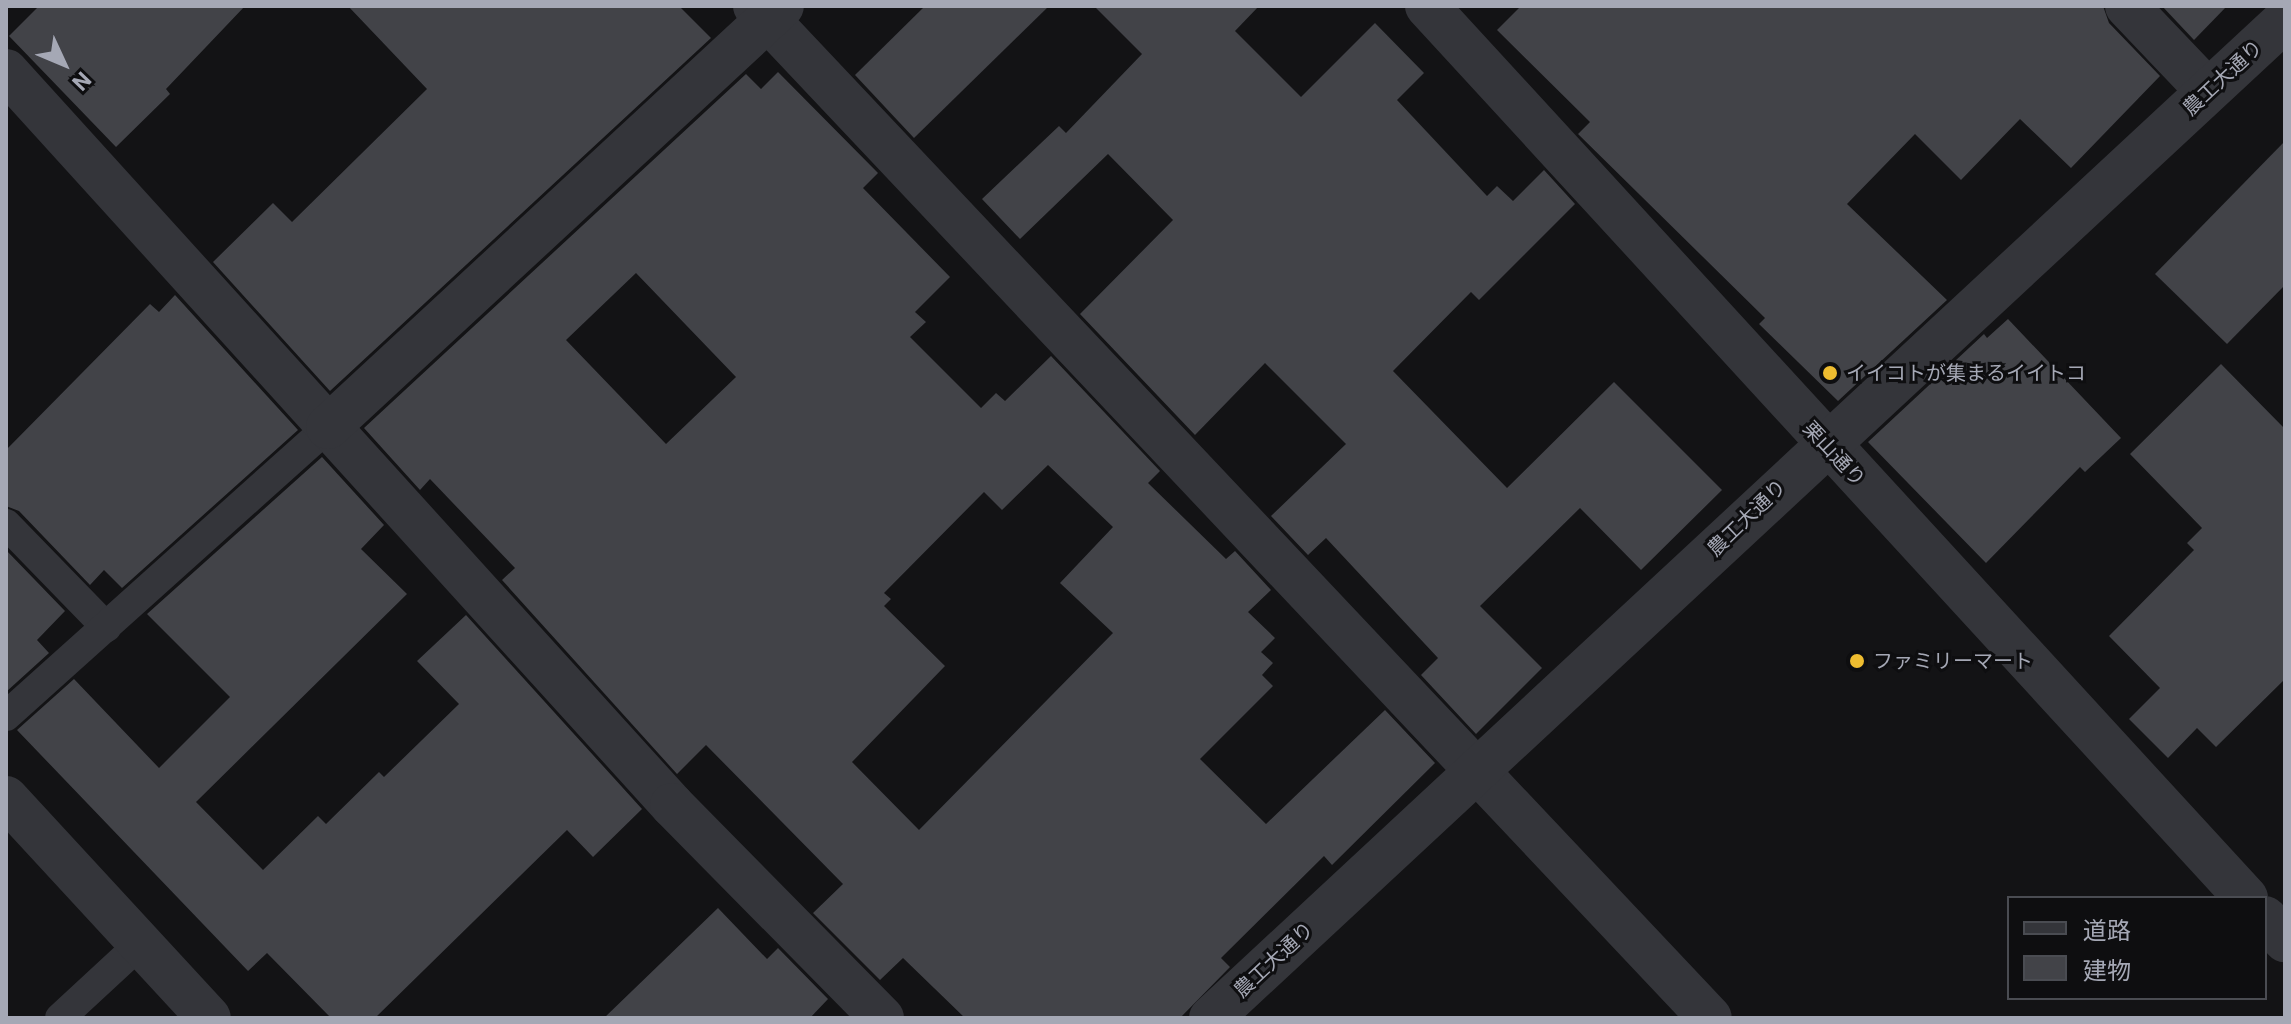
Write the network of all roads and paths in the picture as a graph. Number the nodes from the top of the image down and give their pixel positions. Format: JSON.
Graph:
{"nodes":[{"id":1,"x":1427,"y":6,"type":"edge"},
{"id":2,"x":2127,"y":6,"type":"edge"},
{"id":3,"x":768,"y":11,"type":"edge"},
{"id":4,"x":2285,"y":20,"type":"edge"},
{"id":5,"x":6,"y":71,"type":"edge"},
{"id":6,"x":2208,"y":91,"type":"junction"},
{"id":7,"x":328,"y":427,"type":"junction"},
{"id":8,"x":1825,"y":443,"type":"junction"},
{"id":9,"x":6,"y":524,"type":"edge"},
{"id":10,"x":106,"y":627,"type":"junction"},
{"id":11,"x":6,"y":716,"type":"edge"},
{"id":12,"x":1481,"y":770,"type":"junction"},
{"id":13,"x":6,"y":798,"type":"edge"},
{"id":14,"x":2244,"y":896,"type":"edge"},
{"id":15,"x":2267,"y":920,"type":"edge"},
{"id":16,"x":2285,"y":940,"type":"edge"},
{"id":17,"x":140,"y":944,"type":"junction"},
{"id":18,"x":60,"y":1018,"type":"edge"},
{"id":19,"x":209,"y":1018,"type":"edge"},
{"id":20,"x":882,"y":1018,"type":"edge"},
{"id":21,"x":1211,"y":1018,"type":"edge"},
{"id":22,"x":1710,"y":1018,"type":"edge"}],
"edges":[{"from":1,"to":8,"type":"street","name":"栗山通り"},
{"from":2,"to":6,"type":"street"},
{"from":3,"to":7,"type":"street"},
{"from":3,"to":12,"type":"street"},
{"from":4,"to":6,"type":"street","name":"農工大通り"},
{"from":5,"to":7,"type":"street"},
{"from":6,"to":8,"type":"street","name":"農工大通り"},
{"from":7,"to":10,"type":"lane"},
{"from":7,"to":20,"type":"street"},
{"from":8,"to":12,"type":"street","name":"農工大通り"},
{"from":8,"to":14,"type":"street","name":"栗山通り"},
{"from":9,"to":10,"type":"lane"},
{"from":10,"to":11,"type":"lane"},
{"from":12,"to":21,"type":"street","name":"農工大通り"},
{"from":12,"to":22,"type":"street"},
{"from":13,"to":17,"type":"street"},
{"from":15,"to":16,"type":"street"},
{"from":17,"to":18,"type":"lane"},
{"from":17,"to":19,"type":"street"}]}
